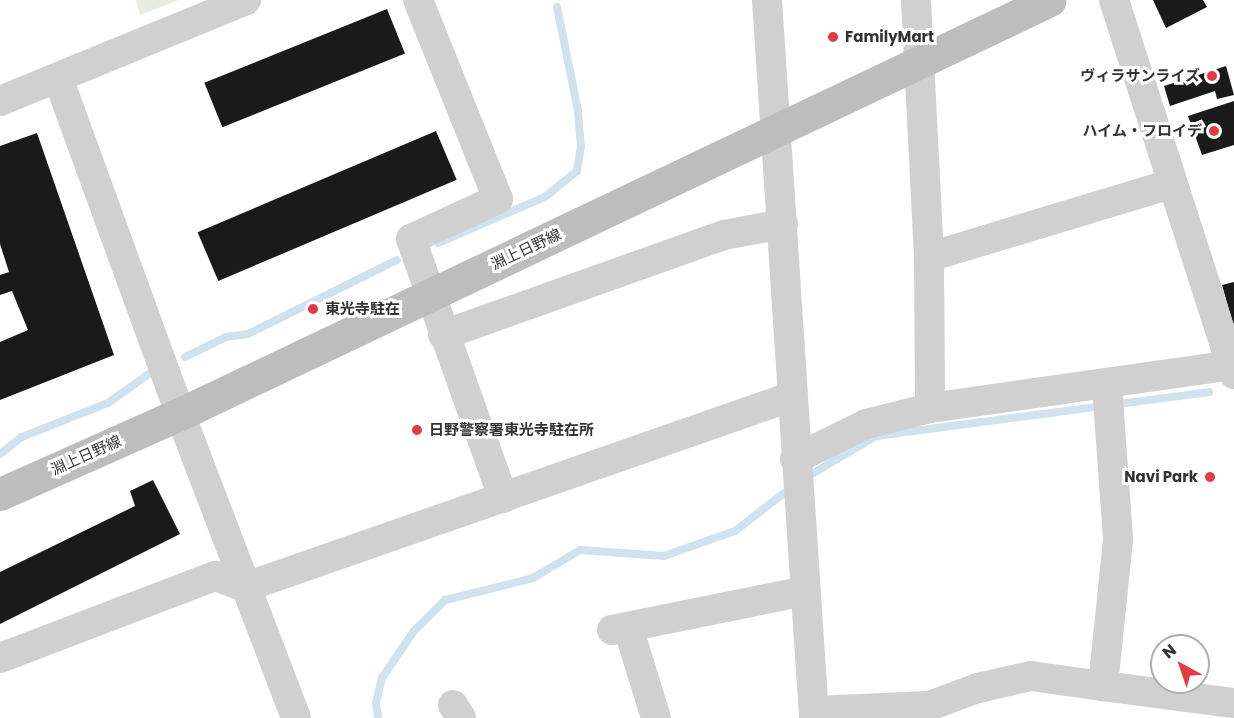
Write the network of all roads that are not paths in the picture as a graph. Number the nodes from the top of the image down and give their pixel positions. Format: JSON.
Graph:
{"nodes":[{"id":1,"x":246,"y":0,"type":"edge"},
{"id":2,"x":418,"y":0,"type":"edge"},
{"id":3,"x":766,"y":0,"type":"edge"},
{"id":4,"x":916,"y":0,"type":"edge"},
{"id":5,"x":1050,"y":0,"type":"edge"},
{"id":6,"x":1114,"y":0,"type":"edge"},
{"id":7,"x":916,"y":63,"type":"junction"},
{"id":8,"x":58,"y":78,"type":"junction"},
{"id":9,"x":0,"y":101,"type":"edge"},
{"id":10,"x":775,"y":132,"type":"junction"},
{"id":11,"x":1171,"y":184,"type":"junction"},
{"id":12,"x":783,"y":224,"type":"junction"},
{"id":13,"x":929,"y":256,"type":"junction"},
{"id":14,"x":429,"y":294,"type":"junction"},
{"id":15,"x":443,"y":335,"type":"junction"},
{"id":16,"x":1233,"y":368,"type":"edge"},
{"id":17,"x":793,"y":396,"type":"junction"},
{"id":18,"x":1108,"y":398,"type":"junction"},
{"id":19,"x":930,"y":408,"type":"junction"},
{"id":20,"x":180,"y":414,"type":"junction"},
{"id":21,"x":796,"y":476,"type":"junction"},
{"id":22,"x":0,"y":494,"type":"edge"},
{"id":23,"x":503,"y":498,"type":"junction"},
{"id":24,"x":246,"y":587,"type":"junction"},
{"id":25,"x":805,"y":591,"type":"junction"},
{"id":26,"x":0,"y":658,"type":"edge"},
{"id":27,"x":1103,"y":686,"type":"junction"},
{"id":28,"x":1234,"y":703,"type":"edge"},
{"id":29,"x":814,"y":714,"type":"edge"},
{"id":30,"x":296,"y":718,"type":"edge"},
{"id":31,"x":656,"y":718,"type":"edge"}],
"edges":[{"from":1,"to":8,"type":"street"},
{"from":2,"to":14,"type":"street"},
{"from":3,"to":10,"type":"street"},
{"from":4,"to":7,"type":"street"},
{"from":5,"to":7,"type":"main road","name":"淵上日野線"},
{"from":6,"to":11,"type":"street"},
{"from":7,"to":10,"type":"main road","name":"淵上日野線"},
{"from":7,"to":13,"type":"street"},
{"from":8,"to":9,"type":"street"},
{"from":8,"to":20,"type":"street"},
{"from":10,"to":12,"type":"street"},
{"from":10,"to":14,"type":"main road","name":"淵上日野線"},
{"from":11,"to":13,"type":"street"},
{"from":11,"to":16,"type":"street"},
{"from":12,"to":15,"type":"street"},
{"from":12,"to":17,"type":"street"},
{"from":13,"to":19,"type":"street"},
{"from":14,"to":15,"type":"street"},
{"from":14,"to":20,"type":"main road","name":"淵上日野線"},
{"from":15,"to":23,"type":"street"},
{"from":16,"to":18,"type":"street"},
{"from":17,"to":21,"type":"street"},
{"from":17,"to":23,"type":"street"},
{"from":18,"to":19,"type":"street"},
{"from":18,"to":27,"type":"street"},
{"from":19,"to":21,"type":"street"},
{"from":20,"to":22,"type":"main road","name":"淵上日野線"},
{"from":20,"to":24,"type":"street"},
{"from":21,"to":25,"type":"street"},
{"from":23,"to":24,"type":"street"},
{"from":24,"to":26,"type":"street"},
{"from":24,"to":30,"type":"street"},
{"from":25,"to":29,"type":"street"},
{"from":25,"to":31,"type":"street"},
{"from":27,"to":28,"type":"street"},
{"from":27,"to":29,"type":"street"}]}
